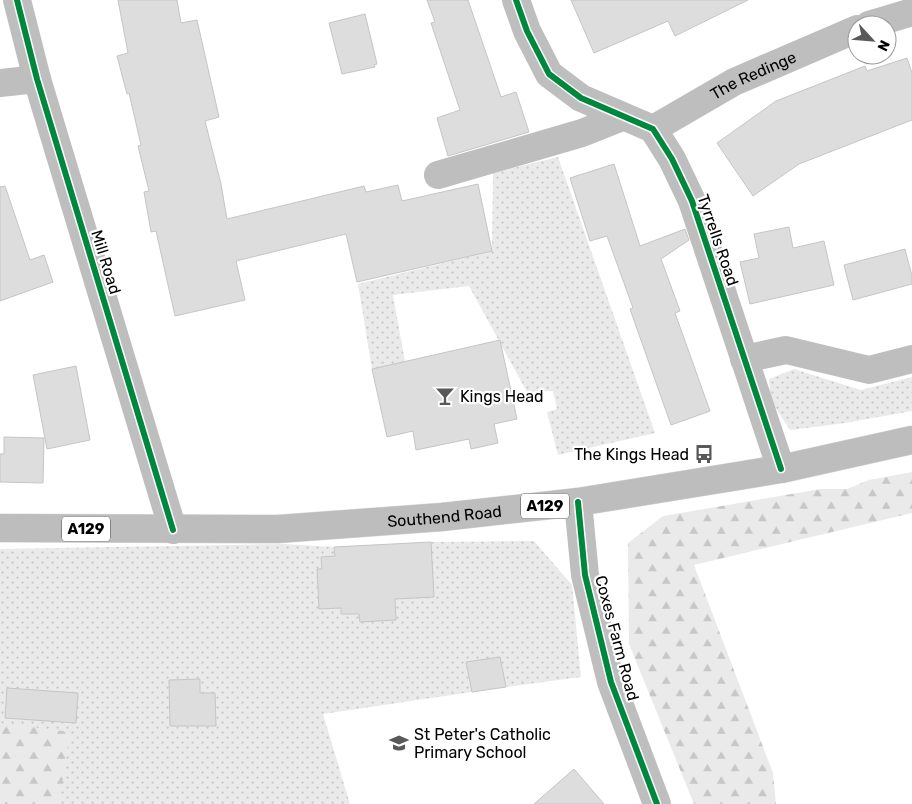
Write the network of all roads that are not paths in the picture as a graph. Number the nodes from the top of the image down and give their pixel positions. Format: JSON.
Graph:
{"nodes":[{"id":1,"x":17,"y":0,"type":"edge"},
{"id":2,"x":516,"y":0,"type":"edge"},
{"id":3,"x":912,"y":12,"type":"edge"},
{"id":4,"x":897,"y":17,"type":"edge"},
{"id":5,"x":847,"y":33,"type":"edge"},
{"id":6,"x":37,"y":80,"type":"junction"},
{"id":7,"x":0,"y":83,"type":"edge"},
{"id":8,"x":622,"y":117,"type":"junction"},
{"id":9,"x":653,"y":129,"type":"junction"},
{"id":10,"x":438,"y":175,"type":"dead end"},
{"id":11,"x":744,"y":359,"type":"junction"},
{"id":12,"x":912,"y":359,"type":"edge"},
{"id":13,"x":912,"y":440,"type":"edge"},
{"id":14,"x":780,"y":469,"type":"junction"},
{"id":15,"x":578,"y":502,"type":"junction"},
{"id":16,"x":0,"y":528,"type":"edge"},
{"id":17,"x":173,"y":530,"type":"junction"},
{"id":18,"x":657,"y":804,"type":"edge"}],
"edges":[{"from":1,"to":6,"type":"street","name":"Mill Road"},
{"from":2,"to":8,"type":"street"},
{"from":3,"to":4,"type":"street"},
{"from":5,"to":9,"type":"street","name":"The Redinge"},
{"from":6,"to":7,"type":"street"},
{"from":6,"to":17,"type":"street","name":"Mill Road"},
{"from":8,"to":9,"type":"street"},
{"from":8,"to":10,"type":"street"},
{"from":9,"to":11,"type":"street","name":"Tyrrells Road"},
{"from":11,"to":12,"type":"street"},
{"from":11,"to":14,"type":"street","name":"Tyrrells Road"},
{"from":13,"to":14,"type":"main road","name":"Southend Road","number":"A129"},
{"from":14,"to":15,"type":"main road","name":"Southend Road","number":"A129"},
{"from":15,"to":17,"type":"main road","name":"Southend Road","number":"A129"},
{"from":15,"to":18,"type":"street","name":"Coxes Farm Road"},
{"from":16,"to":17,"type":"main road","name":"Southend Road","number":"A129"}]}
